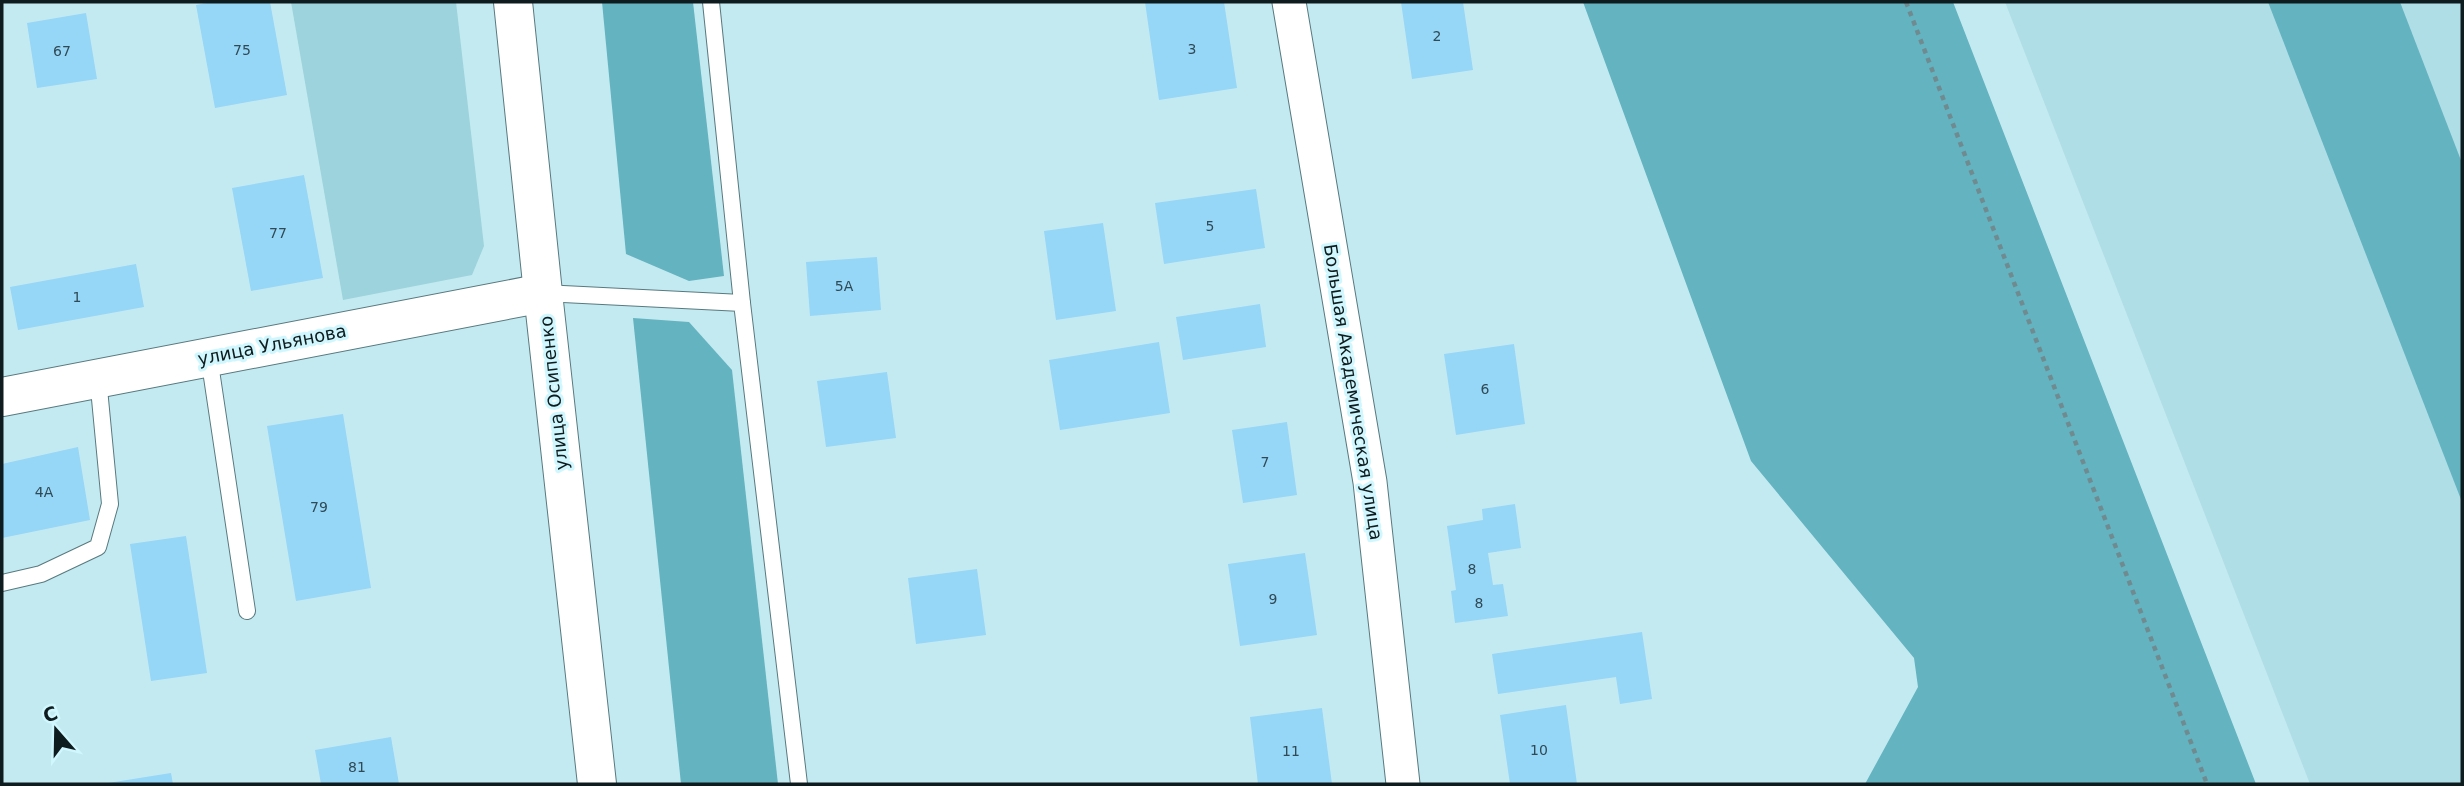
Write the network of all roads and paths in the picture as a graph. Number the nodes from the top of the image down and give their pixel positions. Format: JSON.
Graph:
{"nodes":[{"id":1,"x":513,"y":2,"type":"edge"},
{"id":2,"x":711,"y":2,"type":"edge"},
{"id":3,"x":1289,"y":2,"type":"edge"},
{"id":4,"x":1906,"y":2,"type":"edge"},
{"id":5,"x":543,"y":293,"type":"junction"},
{"id":6,"x":742,"y":303,"type":"junction"},
{"id":7,"x":209,"y":357,"type":"junction"},
{"id":8,"x":98,"y":378,"type":"junction"},
{"id":9,"x":2,"y":397,"type":"edge"},
{"id":10,"x":2,"y":583,"type":"edge"},
{"id":11,"x":247,"y":611,"type":"dead end"},
{"id":12,"x":597,"y":784,"type":"edge"},
{"id":13,"x":799,"y":784,"type":"edge"},
{"id":14,"x":1403,"y":784,"type":"edge"},
{"id":15,"x":2207,"y":784,"type":"edge"}],
"edges":[{"from":1,"to":5,"type":"main road","name":"улица Осипенко"},
{"from":2,"to":6,"type":"lane"},
{"from":3,"to":14,"type":"street","name":"Большая Академическая улица"},
{"from":4,"to":15,"type":"path"},
{"from":5,"to":6,"type":"lane"},
{"from":5,"to":7,"type":"main road","name":"улица Ульянова"},
{"from":5,"to":12,"type":"main road","name":"улица Осипенко"},
{"from":6,"to":13,"type":"lane"},
{"from":7,"to":8,"type":"main road","name":"улица Ульянова"},
{"from":7,"to":11,"type":"lane"},
{"from":8,"to":9,"type":"main road","name":"улица Ульянова"},
{"from":8,"to":10,"type":"lane"}]}
